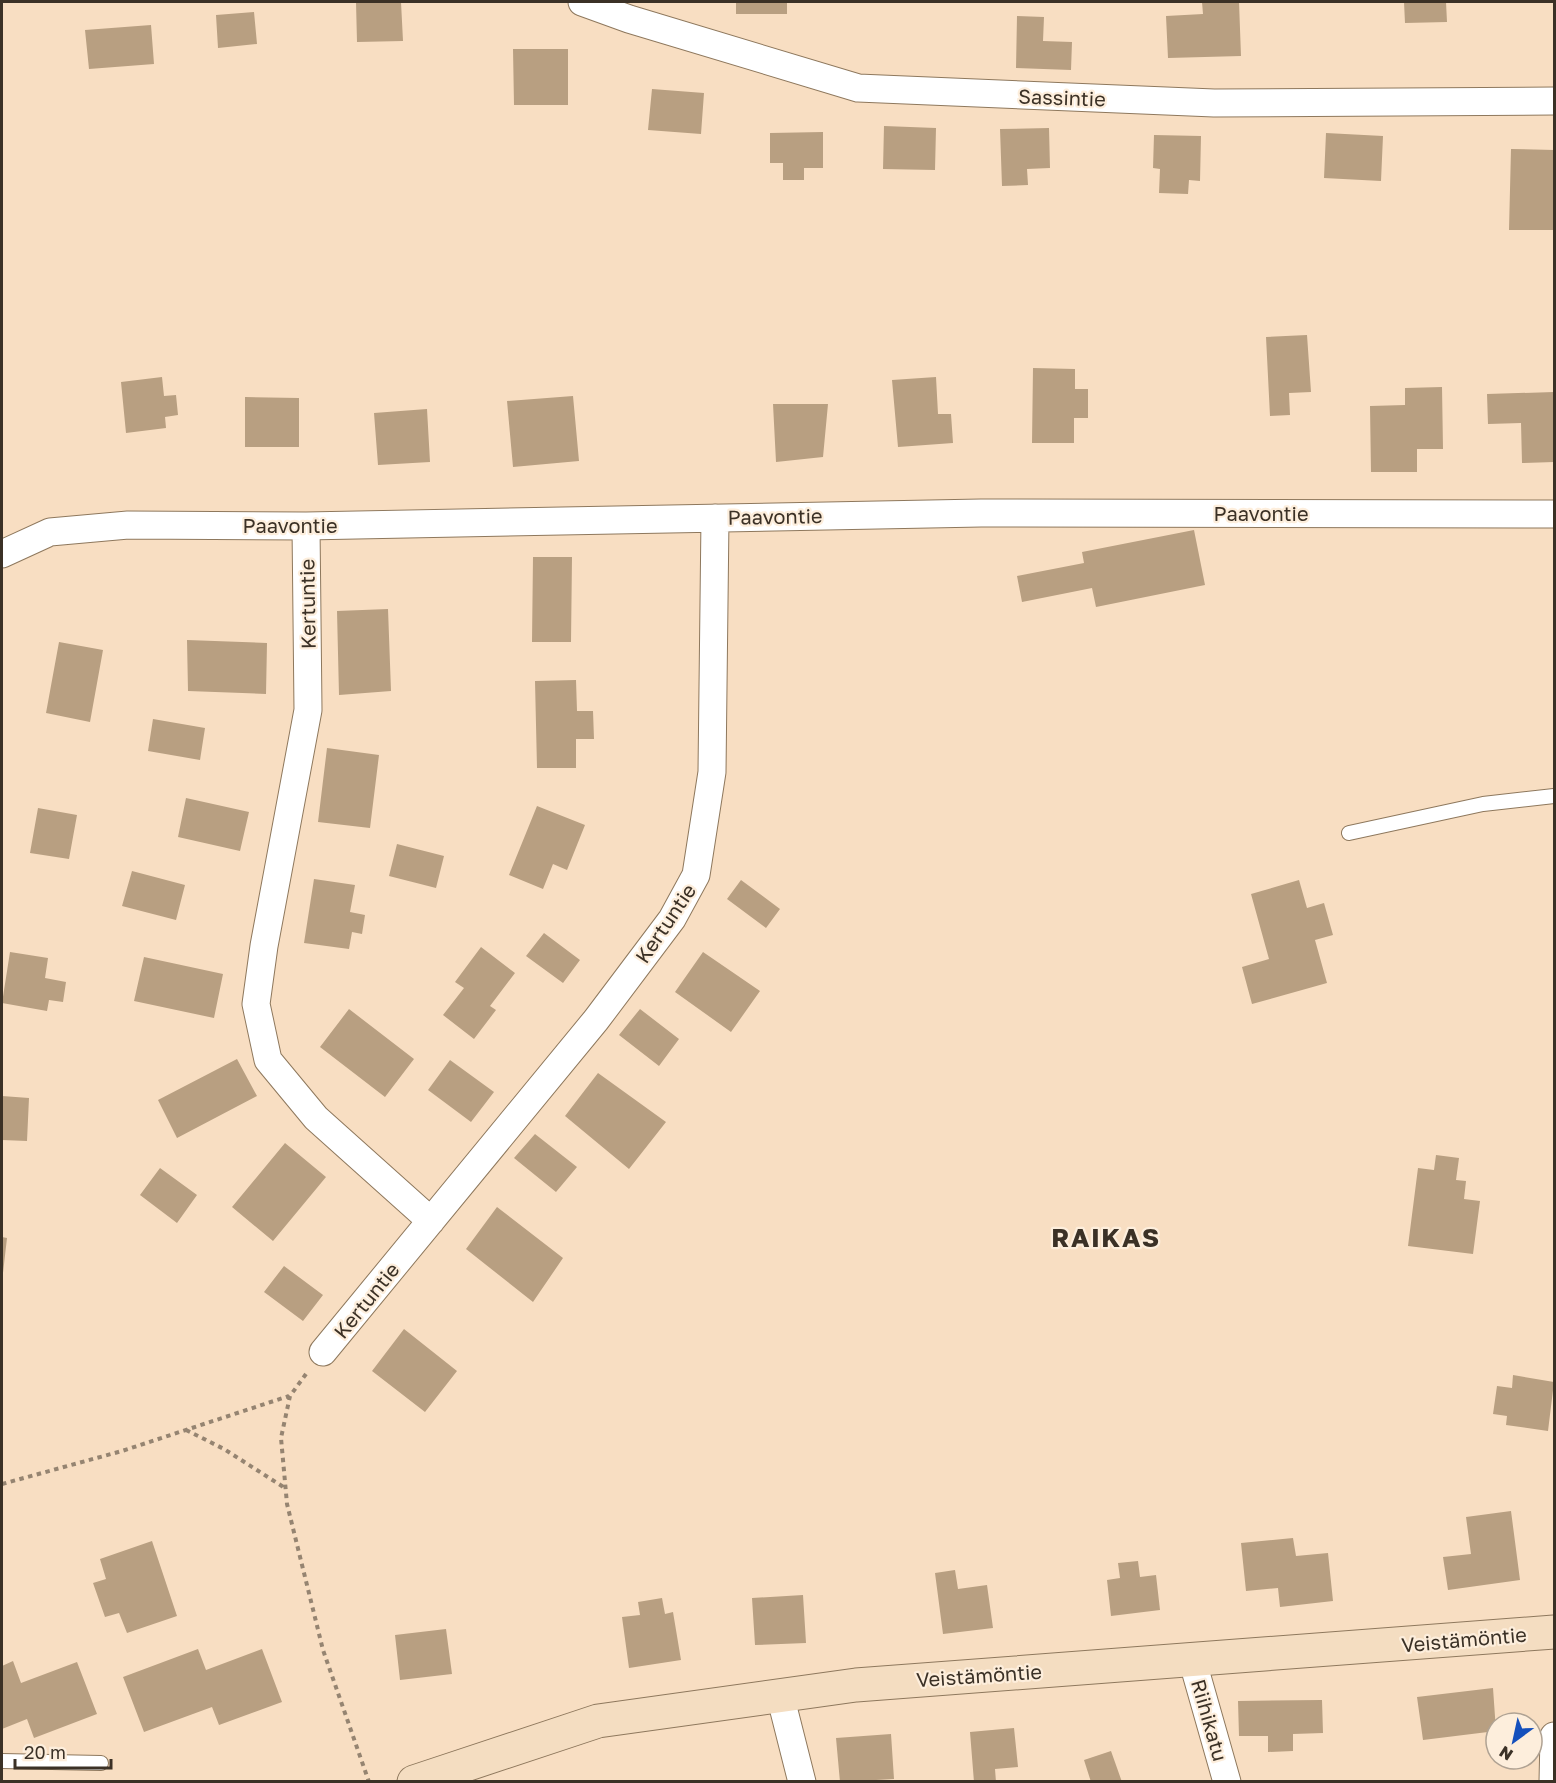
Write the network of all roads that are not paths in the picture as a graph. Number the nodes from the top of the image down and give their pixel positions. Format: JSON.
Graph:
{"nodes":[{"id":1,"x":582,"y":2,"type":"edge"},
{"id":2,"x":1554,"y":101,"type":"edge"},
{"id":3,"x":1554,"y":513,"type":"edge"},
{"id":4,"x":715,"y":518,"type":"junction"},
{"id":5,"x":306,"y":526,"type":"junction"},
{"id":6,"x":2,"y":554,"type":"edge"},
{"id":7,"x":1554,"y":796,"type":"edge"},
{"id":8,"x":1349,"y":833,"type":"dead end"},
{"id":9,"x":431,"y":1221,"type":"junction"},
{"id":10,"x":323,"y":1352,"type":"road end"},
{"id":11,"x":1554,"y":1632,"type":"edge"},
{"id":12,"x":1192,"y":1659,"type":"junction"},
{"id":13,"x":780,"y":1695,"type":"junction"},
{"id":14,"x":1554,"y":1736,"type":"edge"},
{"id":15,"x":2,"y":1761,"type":"edge"},
{"id":16,"x":101,"y":1763,"type":"dead end"},
{"id":17,"x":414,"y":1782,"type":"edge"},
{"id":18,"x":802,"y":1782,"type":"edge"},
{"id":19,"x":1227,"y":1782,"type":"edge"},
{"id":20,"x":1553,"y":1782,"type":"edge"}],
"edges":[{"from":1,"to":2,"type":"street","name":"Sassintie"},
{"from":3,"to":4,"type":"street","name":"Paavontie"},
{"from":4,"to":5,"type":"street","name":"Paavontie"},
{"from":4,"to":9,"type":"street","name":"Kertuntie"},
{"from":5,"to":6,"type":"street","name":"Paavontie"},
{"from":5,"to":9,"type":"street","name":"Kertuntie"},
{"from":7,"to":8,"type":"lane"},
{"from":9,"to":10,"type":"street","name":"Kertuntie"},
{"from":11,"to":12,"type":"street","name":"Veistämöntie"},
{"from":12,"to":13,"type":"street","name":"Veistämöntie"},
{"from":12,"to":19,"type":"street","name":"Riihikatu"},
{"from":13,"to":17,"type":"street","name":"Veistämöntie"},
{"from":13,"to":18,"type":"street"},
{"from":14,"to":20,"type":"street"},
{"from":15,"to":16,"type":"lane"}]}
